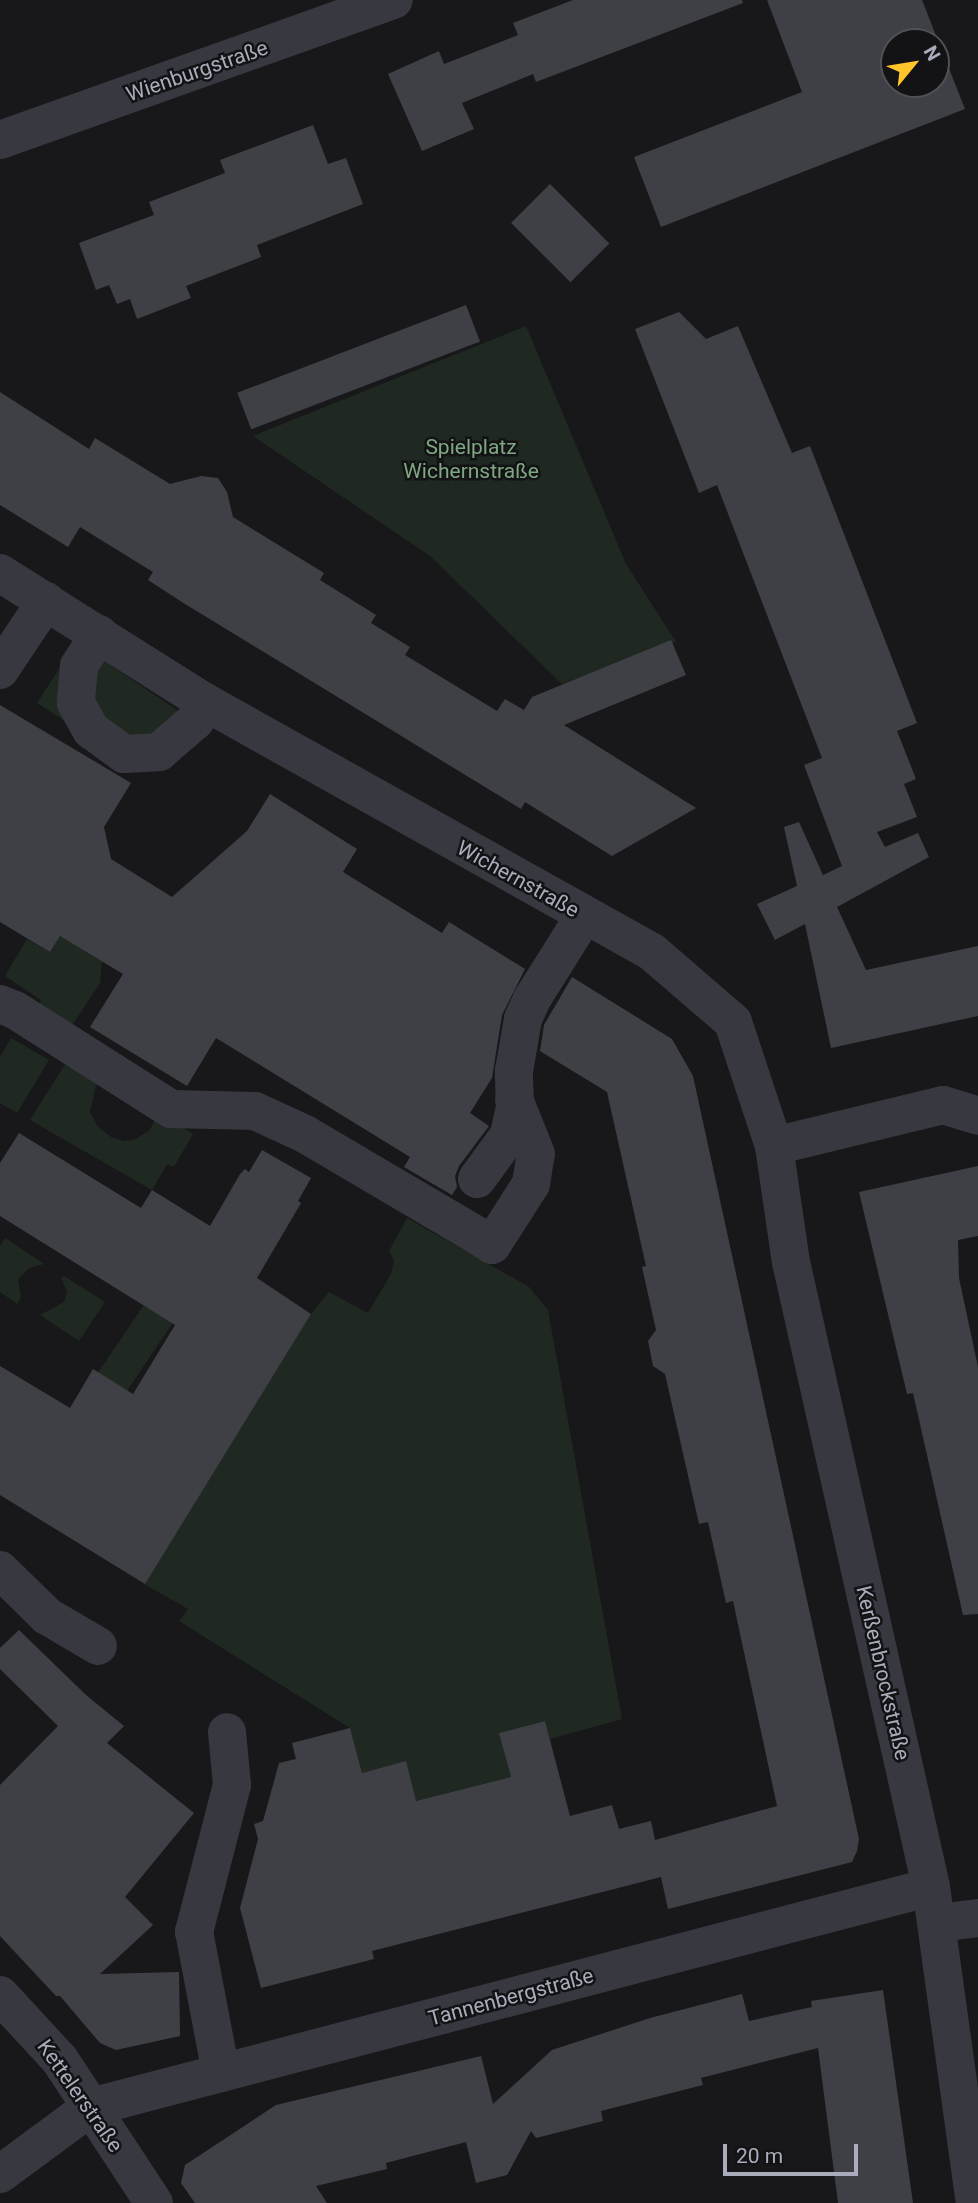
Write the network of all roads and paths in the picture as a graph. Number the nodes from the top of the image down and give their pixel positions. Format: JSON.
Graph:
{"nodes":[{"id":1,"x":394,"y":0,"type":"edge"},
{"id":2,"x":0,"y":140,"type":"edge"},
{"id":3,"x":0,"y":573,"type":"edge"},
{"id":4,"x":46,"y":601,"type":"junction"},
{"id":5,"x":99,"y":634,"type":"junction"},
{"id":6,"x":0,"y":670,"type":"edge"},
{"id":7,"x":205,"y":702,"type":"junction"},
{"id":8,"x":583,"y":916,"type":"junction"},
{"id":9,"x":0,"y":1004,"type":"edge"},
{"id":10,"x":514,"y":1099,"type":"junction"},
{"id":11,"x":978,"y":1116,"type":"edge"},
{"id":12,"x":774,"y":1146,"type":"junction"},
{"id":13,"x":477,"y":1179,"type":"dead end"},
{"id":14,"x":0,"y":1570,"type":"edge"},
{"id":15,"x":98,"y":1646,"type":"dead end"},
{"id":16,"x":227,"y":1732,"type":"dead end"},
{"id":17,"x":935,"y":1905,"type":"junction"},
{"id":18,"x":978,"y":1918,"type":"edge"},
{"id":19,"x":0,"y":1995,"type":"edge"},
{"id":20,"x":221,"y":2073,"type":"junction"},
{"id":21,"x":91,"y":2107,"type":"junction"},
{"id":22,"x":0,"y":2175,"type":"edge"},
{"id":23,"x":154,"y":2203,"type":"edge"},
{"id":24,"x":975,"y":2203,"type":"edge"}],
"edges":[{"from":1,"to":2,"type":"street","name":"Wienburgstraße"},
{"from":3,"to":4,"type":"street","name":"Wichernstraße"},
{"from":4,"to":5,"type":"street","name":"Wichernstraße"},
{"from":4,"to":6,"type":"street"},
{"from":5,"to":7,"type":"street","name":"Wichernstraße"},
{"from":5,"to":7,"type":"street"},
{"from":7,"to":8,"type":"street","name":"Wichernstraße"},
{"from":8,"to":10,"type":"street"},
{"from":8,"to":12,"type":"street","name":"Wichernstraße"},
{"from":9,"to":10,"type":"street"},
{"from":10,"to":13,"type":"street"},
{"from":11,"to":12,"type":"street"},
{"from":12,"to":17,"type":"street","name":"Kerßenbrockstraße"},
{"from":14,"to":15,"type":"street"},
{"from":16,"to":20,"type":"street"},
{"from":17,"to":18,"type":"street","name":"Tannenbergstraße"},
{"from":17,"to":20,"type":"street","name":"Tannenbergstraße"},
{"from":17,"to":24,"type":"street","name":"Kerßenbrockstraße"},
{"from":19,"to":21,"type":"street","name":"Kettelerstraße"},
{"from":20,"to":21,"type":"street","name":"Tannenbergstraße"},
{"from":21,"to":22,"type":"street"},
{"from":21,"to":23,"type":"street","name":"Kettelerstraße"}]}
